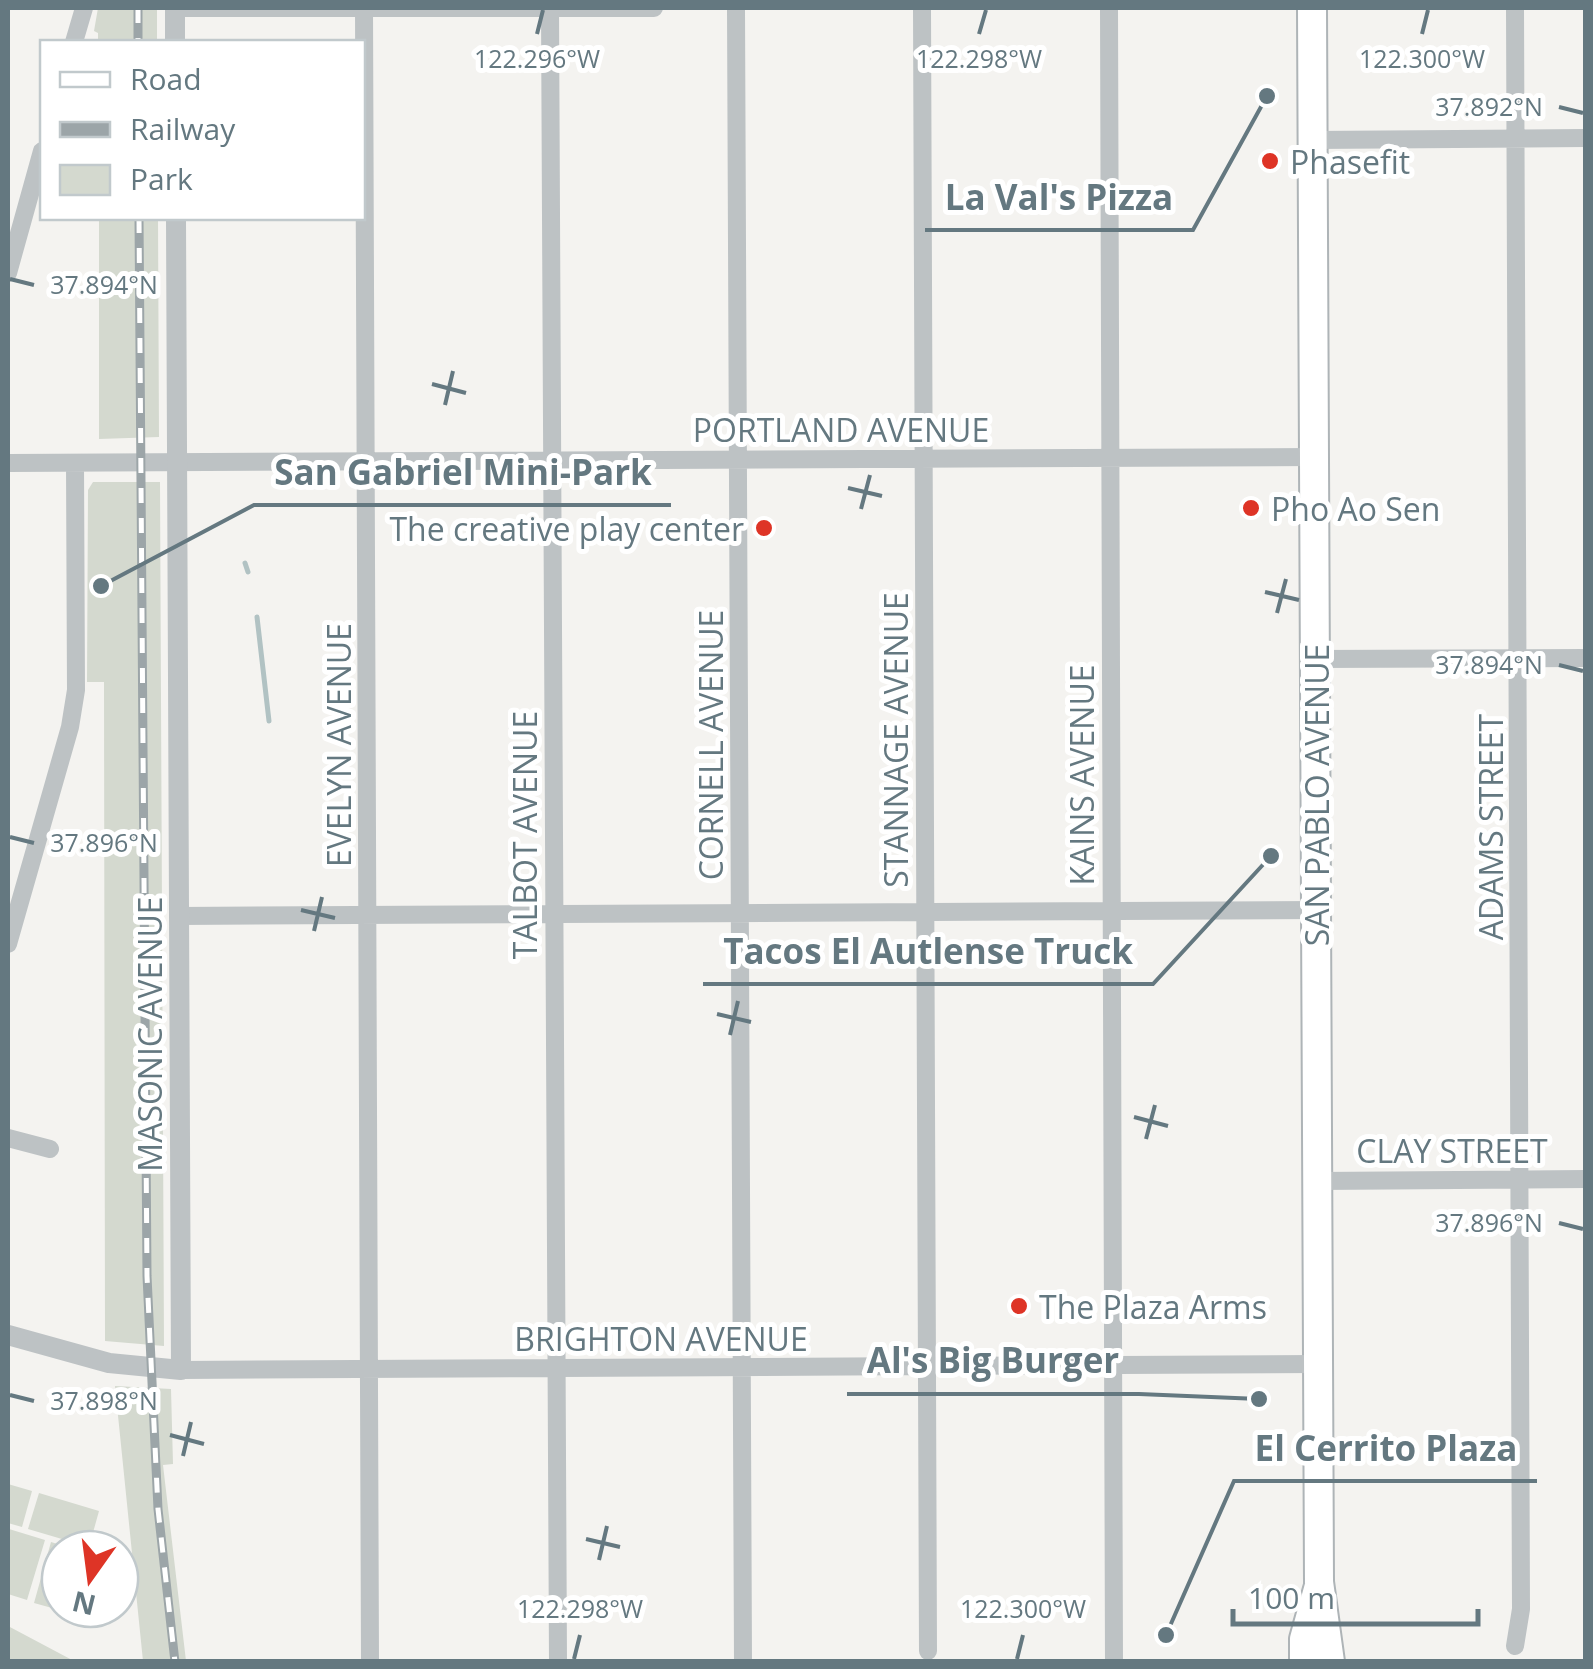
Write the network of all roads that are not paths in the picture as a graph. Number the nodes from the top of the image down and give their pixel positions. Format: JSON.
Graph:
{"nodes":[{"id":1,"x":84,"y":8,"type":"edge"},
{"id":2,"x":176,"y":8,"type":"edge"},
{"id":3,"x":364,"y":8,"type":"edge"},
{"id":4,"x":550,"y":8,"type":"edge"},
{"id":5,"x":654,"y":8,"type":"edge"},
{"id":6,"x":736,"y":8,"type":"edge"},
{"id":7,"x":922,"y":8,"type":"edge"},
{"id":8,"x":1312,"y":8,"type":"edge"},
{"id":9,"x":1515,"y":8,"type":"edge"},
{"id":10,"x":1109,"y":16,"type":"edge"},
{"id":11,"x":75,"y":40,"type":"edge"},
{"id":12,"x":175,"y":40,"type":"edge"},
{"id":13,"x":364,"y":40,"type":"edge"},
{"id":14,"x":1516,"y":138,"type":"junction"},
{"id":15,"x":1586,"y":138,"type":"edge"},
{"id":16,"x":1313,"y":140,"type":"junction"},
{"id":17,"x":40,"y":158,"type":"edge"},
{"id":18,"x":176,"y":220,"type":"edge"},
{"id":19,"x":365,"y":220,"type":"edge"},
{"id":20,"x":8,"y":273,"type":"edge"},
{"id":21,"x":1314,"y":457,"type":"junction"},
{"id":22,"x":1110,"y":458,"type":"junction"},
{"id":23,"x":738,"y":459,"type":"junction"},
{"id":24,"x":924,"y":460,"type":"junction"},
{"id":25,"x":552,"y":461,"type":"junction"},
{"id":26,"x":366,"y":462,"type":"junction"},
{"id":27,"x":8,"y":463,"type":"edge"},
{"id":28,"x":75,"y":463,"type":"junction"},
{"id":29,"x":177,"y":463,"type":"junction"},
{"id":30,"x":1519,"y":658,"type":"junction"},
{"id":31,"x":1586,"y":658,"type":"edge"},
{"id":32,"x":1315,"y":659,"type":"junction"},
{"id":33,"x":1317,"y":910,"type":"junction"},
{"id":34,"x":1111,"y":912,"type":"junction"},
{"id":35,"x":926,"y":913,"type":"junction"},
{"id":36,"x":555,"y":914,"type":"junction"},
{"id":37,"x":740,"y":914,"type":"junction"},
{"id":38,"x":369,"y":915,"type":"junction"},
{"id":39,"x":178,"y":916,"type":"junction"},
{"id":40,"x":8,"y":944,"type":"edge"},
{"id":41,"x":8,"y":1138,"type":"edge"},
{"id":42,"x":50,"y":1149,"type":"dead end"},
{"id":43,"x":1586,"y":1179,"type":"edge"},
{"id":44,"x":1523,"y":1180,"type":"junction"},
{"id":45,"x":1318,"y":1181,"type":"junction"},
{"id":46,"x":8,"y":1335,"type":"edge"},
{"id":47,"x":1318,"y":1364,"type":"junction"},
{"id":48,"x":1114,"y":1366,"type":"junction"},
{"id":49,"x":928,"y":1367,"type":"junction"},
{"id":50,"x":371,"y":1368,"type":"junction"},
{"id":51,"x":742,"y":1368,"type":"junction"},
{"id":52,"x":556,"y":1369,"type":"junction"},
{"id":53,"x":181,"y":1370,"type":"junction"},
{"id":54,"x":1319,"y":1582,"type":"junction"},
{"id":55,"x":1516,"y":1646,"type":"dead end"},
{"id":56,"x":928,"y":1652,"type":"dead end"},
{"id":57,"x":370,"y":1662,"type":"edge"},
{"id":58,"x":558,"y":1662,"type":"edge"},
{"id":59,"x":743,"y":1662,"type":"edge"},
{"id":60,"x":1114,"y":1662,"type":"edge"},
{"id":61,"x":1304,"y":1662,"type":"edge"},
{"id":62,"x":1330,"y":1662,"type":"edge"}],
"edges":[{"from":1,"to":11,"type":"street"},
{"from":2,"to":3,"type":"street"},
{"from":2,"to":12,"type":"street"},
{"from":3,"to":4,"type":"street"},
{"from":3,"to":13,"type":"street","name":"EVELYN AVENUE"},
{"from":4,"to":5,"type":"street"},
{"from":4,"to":25,"type":"street","name":"TALBOT AVENUE"},
{"from":6,"to":23,"type":"street","name":"CORNELL AVENUE"},
{"from":7,"to":24,"type":"street","name":"STANNAGE AVENUE"},
{"from":8,"to":16,"type":"main road","name":"SAN PABLO AVENUE"},
{"from":9,"to":14,"type":"street","name":"ADAMS STREET"},
{"from":10,"to":22,"type":"street","name":"KAINS AVENUE"},
{"from":14,"to":15,"type":"street"},
{"from":14,"to":16,"type":"street"},
{"from":14,"to":30,"type":"street","name":"ADAMS STREET"},
{"from":16,"to":21,"type":"main road","name":"SAN PABLO AVENUE"},
{"from":17,"to":20,"type":"street"},
{"from":18,"to":29,"type":"street","name":"MASONIC AVENUE"},
{"from":19,"to":26,"type":"street","name":"EVELYN AVENUE"},
{"from":21,"to":22,"type":"street","name":"PORTLAND AVENUE"},
{"from":21,"to":32,"type":"main road","name":"SAN PABLO AVENUE"},
{"from":22,"to":24,"type":"street","name":"PORTLAND AVENUE"},
{"from":22,"to":34,"type":"street","name":"KAINS AVENUE"},
{"from":23,"to":24,"type":"street","name":"PORTLAND AVENUE"},
{"from":23,"to":25,"type":"street","name":"PORTLAND AVENUE"},
{"from":23,"to":37,"type":"street","name":"CORNELL AVENUE"},
{"from":24,"to":35,"type":"street","name":"STANNAGE AVENUE"},
{"from":25,"to":26,"type":"street","name":"PORTLAND AVENUE"},
{"from":25,"to":36,"type":"street","name":"TALBOT AVENUE"},
{"from":26,"to":29,"type":"street","name":"PORTLAND AVENUE"},
{"from":26,"to":38,"type":"street","name":"EVELYN AVENUE"},
{"from":27,"to":28,"type":"street","name":"PORTLAND AVENUE"},
{"from":28,"to":29,"type":"street","name":"PORTLAND AVENUE"},
{"from":28,"to":40,"type":"street"},
{"from":29,"to":39,"type":"street","name":"MASONIC AVENUE"},
{"from":30,"to":31,"type":"street"},
{"from":30,"to":32,"type":"street"},
{"from":30,"to":44,"type":"street","name":"ADAMS STREET"},
{"from":32,"to":33,"type":"main road","name":"SAN PABLO AVENUE"},
{"from":33,"to":34,"type":"street"},
{"from":33,"to":45,"type":"main road","name":"SAN PABLO AVENUE"},
{"from":34,"to":35,"type":"street"},
{"from":34,"to":48,"type":"street","name":"KAINS AVENUE"},
{"from":35,"to":37,"type":"street"},
{"from":35,"to":49,"type":"street","name":"STANNAGE AVENUE"},
{"from":36,"to":37,"type":"street"},
{"from":36,"to":38,"type":"street"},
{"from":36,"to":52,"type":"street","name":"TALBOT AVENUE"},
{"from":37,"to":51,"type":"street","name":"CORNELL AVENUE"},
{"from":38,"to":39,"type":"street"},
{"from":38,"to":50,"type":"street","name":"EVELYN AVENUE"},
{"from":39,"to":53,"type":"street","name":"MASONIC AVENUE"},
{"from":41,"to":42,"type":"street"},
{"from":43,"to":44,"type":"street","name":"CLAY STREET"},
{"from":44,"to":45,"type":"street","name":"CLAY STREET"},
{"from":44,"to":55,"type":"street","name":"ADAMS STREET"},
{"from":45,"to":47,"type":"main road","name":"SAN PABLO AVENUE"},
{"from":46,"to":53,"type":"street","name":"BRIGHTON AVENUE"},
{"from":47,"to":48,"type":"street","name":"BRIGHTON AVENUE"},
{"from":47,"to":54,"type":"main road","name":"SAN PABLO AVENUE"},
{"from":48,"to":49,"type":"street","name":"BRIGHTON AVENUE"},
{"from":48,"to":60,"type":"street","name":"KAINS AVENUE"},
{"from":49,"to":51,"type":"street","name":"BRIGHTON AVENUE"},
{"from":49,"to":56,"type":"street","name":"STANNAGE AVENUE"},
{"from":50,"to":52,"type":"street","name":"BRIGHTON AVENUE"},
{"from":50,"to":53,"type":"street","name":"BRIGHTON AVENUE"},
{"from":50,"to":57,"type":"street","name":"EVELYN AVENUE"},
{"from":51,"to":52,"type":"street","name":"BRIGHTON AVENUE"},
{"from":51,"to":59,"type":"street","name":"CORNELL AVENUE"},
{"from":52,"to":58,"type":"street","name":"TALBOT AVENUE"},
{"from":54,"to":61,"type":"main road","name":"SAN PABLO AVENUE"},
{"from":54,"to":62,"type":"main road","name":"SAN PABLO AVENUE"}]}
